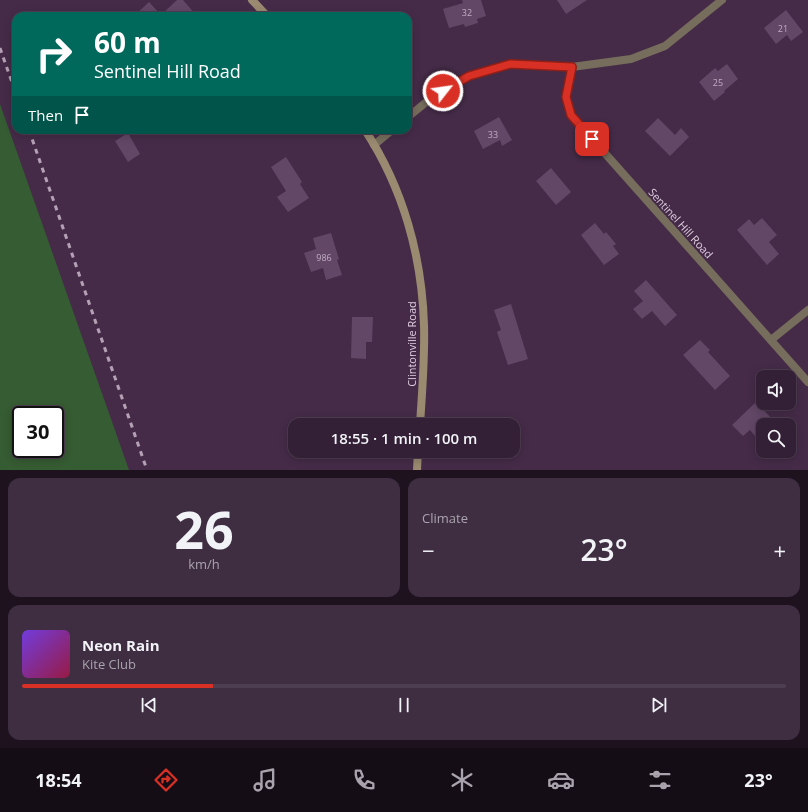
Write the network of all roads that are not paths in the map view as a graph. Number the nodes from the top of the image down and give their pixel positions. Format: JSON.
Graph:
{"nodes":[{"id":1,"x":252,"y":0,"type":"edge"},
{"id":2,"x":722,"y":0,"type":"edge"},
{"id":3,"x":263,"y":12,"type":"edge"},
{"id":4,"x":572,"y":67,"type":"junction"},
{"id":5,"x":412,"y":114,"type":"edge"},
{"id":6,"x":367,"y":134,"type":"edge"},
{"id":7,"x":387,"y":134,"type":"edge"},
{"id":8,"x":374,"y":145,"type":"junction"},
{"id":9,"x":808,"y":310,"type":"edge"},
{"id":10,"x":771,"y":340,"type":"junction"},
{"id":11,"x":808,"y":382,"type":"edge"},
{"id":12,"x":420,"y":418,"type":"edge"},
{"id":13,"x":418,"y":458,"type":"edge"},
{"id":14,"x":417,"y":470,"type":"edge"}],
"edges":[{"from":1,"to":3,"type":"street"},
{"from":2,"to":4,"type":"street"},
{"from":4,"to":5,"type":"street"},
{"from":4,"to":10,"type":"street","name":"Sentinel Hill Road"},
{"from":6,"to":8,"type":"street","name":"Clintonville Road"},
{"from":7,"to":8,"type":"street"},
{"from":8,"to":12,"type":"street","name":"Clintonville Road"},
{"from":9,"to":10,"type":"street"},
{"from":10,"to":11,"type":"street","name":"Sentinel Hill Road"},
{"from":13,"to":14,"type":"street"}]}
